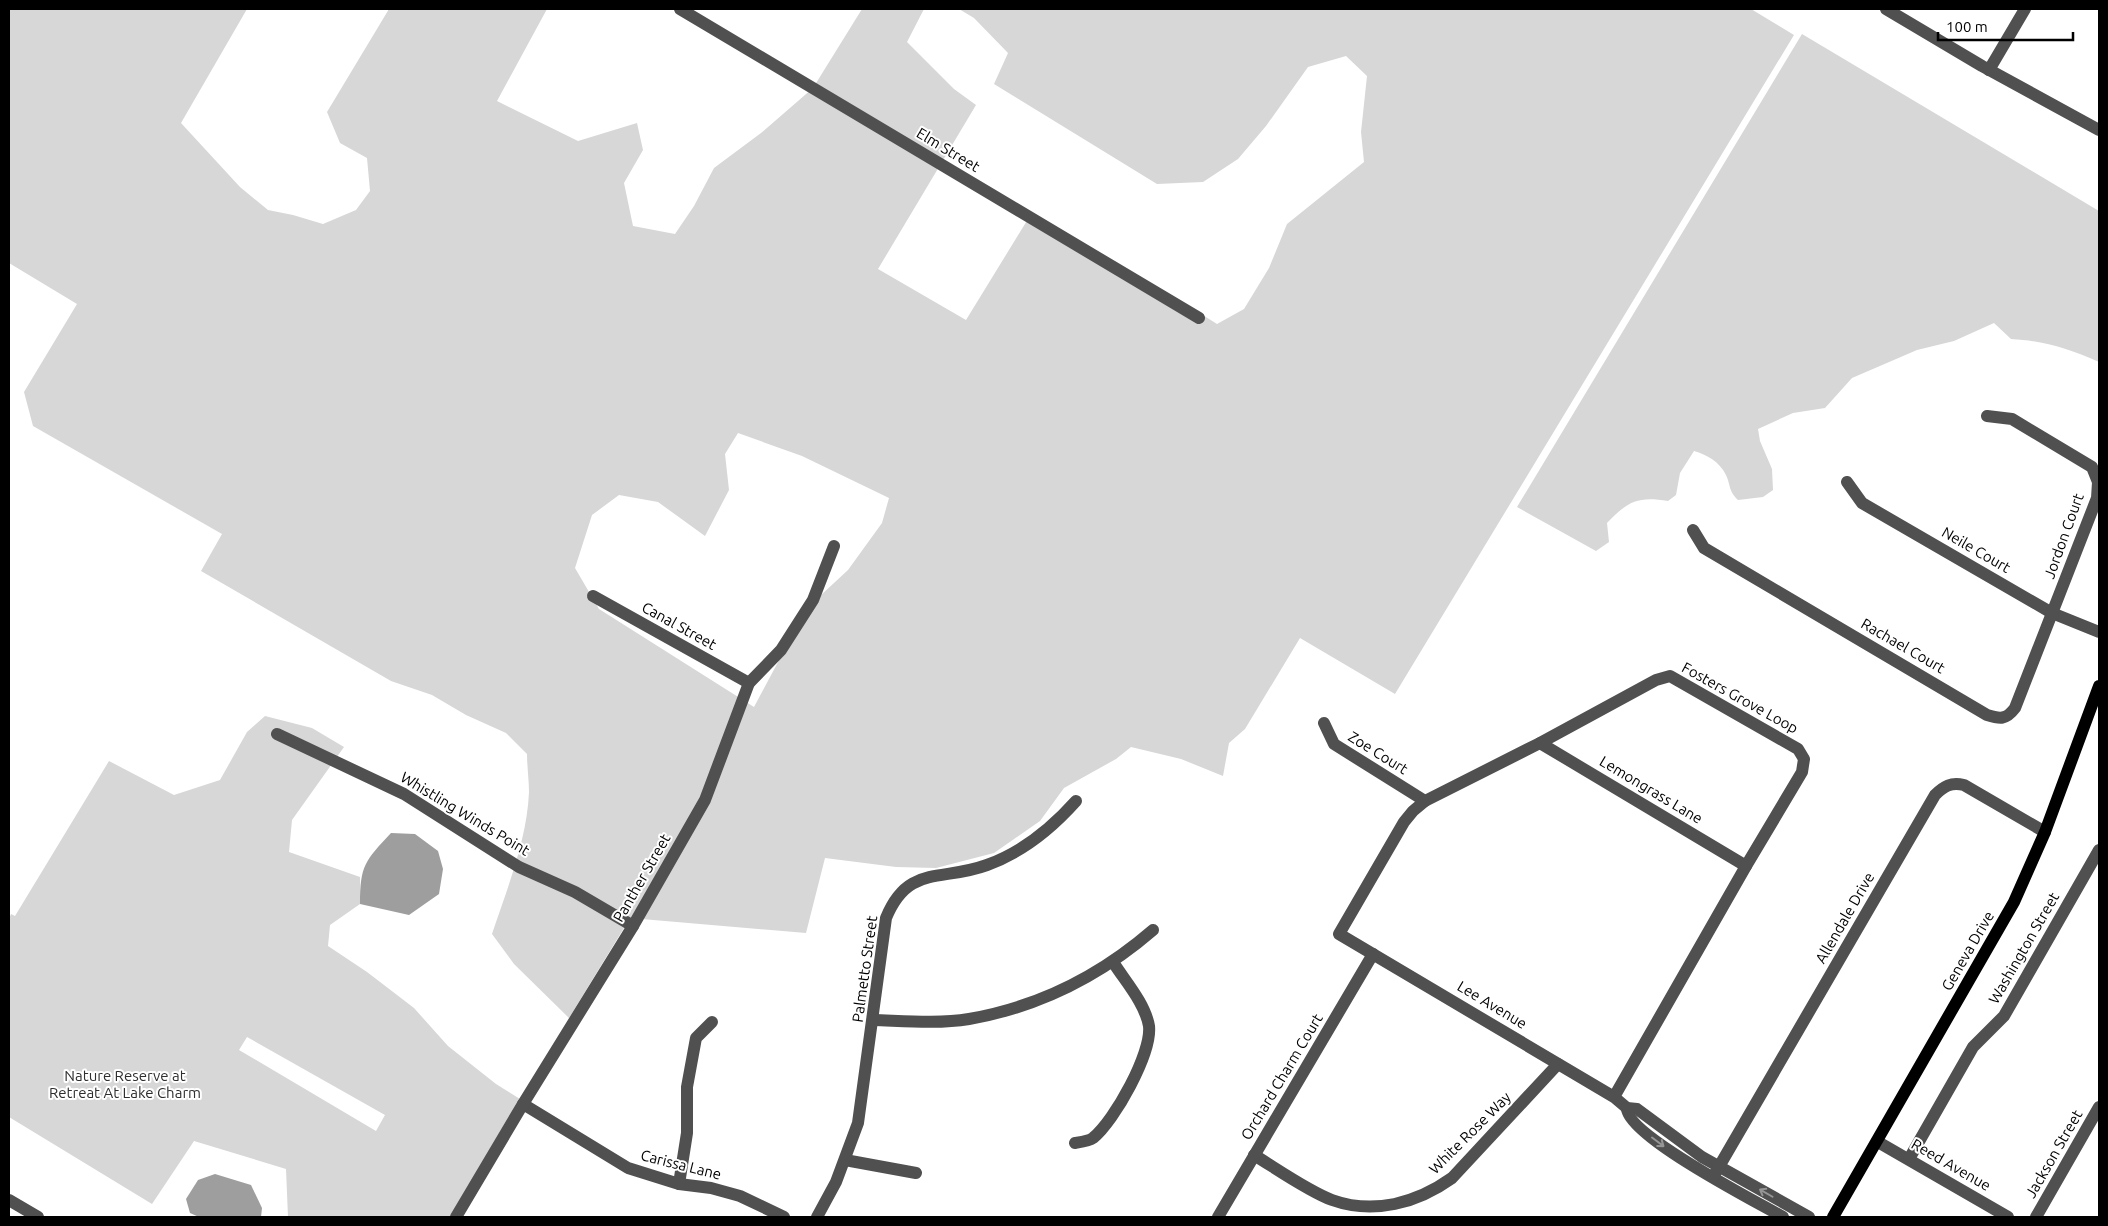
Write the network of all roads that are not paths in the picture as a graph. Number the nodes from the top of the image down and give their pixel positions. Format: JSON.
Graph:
{"nodes":[{"id":1,"x":680,"y":9,"type":"edge"},
{"id":2,"x":1886,"y":9,"type":"edge"},
{"id":3,"x":2025,"y":9,"type":"edge"},
{"id":4,"x":1989,"y":70,"type":"junction"},
{"id":5,"x":2099,"y":130,"type":"edge"},
{"id":6,"x":1199,"y":318,"type":"dead end"},
{"id":7,"x":1987,"y":416,"type":"dead end"},
{"id":8,"x":1847,"y":482,"type":"dead end"},
{"id":9,"x":1693,"y":530,"type":"dead end"},
{"id":10,"x":834,"y":546,"type":"dead end"},
{"id":11,"x":593,"y":596,"type":"dead end"},
{"id":12,"x":2052,"y":613,"type":"junction"},
{"id":13,"x":2099,"y":632,"type":"edge"},
{"id":14,"x":749,"y":683,"type":"junction"},
{"id":15,"x":2099,"y":686,"type":"edge"},
{"id":16,"x":1324,"y":723,"type":"dead end"},
{"id":17,"x":277,"y":734,"type":"dead end"},
{"id":18,"x":1540,"y":743,"type":"junction"},
{"id":19,"x":1076,"y":801,"type":"dead end"},
{"id":20,"x":1425,"y":801,"type":"junction"},
{"id":21,"x":2045,"y":832,"type":"junction"},
{"id":22,"x":2099,"y":850,"type":"edge"},
{"id":23,"x":1746,"y":866,"type":"junction"},
{"id":24,"x":633,"y":926,"type":"junction"},
{"id":25,"x":1153,"y":930,"type":"dead end"},
{"id":26,"x":1339,"y":934,"type":"joint"},
{"id":27,"x":1374,"y":954,"type":"junction"},
{"id":28,"x":1113,"y":962,"type":"junction"},
{"id":29,"x":873,"y":1020,"type":"junction"},
{"id":30,"x":712,"y":1022,"type":"dead end"},
{"id":31,"x":1558,"y":1064,"type":"junction"},
{"id":32,"x":1614,"y":1097,"type":"junction"},
{"id":33,"x":523,"y":1104,"type":"junction"},
{"id":34,"x":2099,"y":1107,"type":"edge"},
{"id":35,"x":1878,"y":1142,"type":"junction"},
{"id":36,"x":1075,"y":1143,"type":"dead end"},
{"id":37,"x":1254,"y":1155,"type":"junction"},
{"id":38,"x":1909,"y":1159,"type":"junction"},
{"id":39,"x":845,"y":1160,"type":"junction"},
{"id":40,"x":1716,"y":1172,"type":"junction"},
{"id":41,"x":916,"y":1173,"type":"dead end"},
{"id":42,"x":679,"y":1184,"type":"junction"},
{"id":43,"x":9,"y":1200,"type":"edge"},
{"id":44,"x":38,"y":1217,"type":"edge"},
{"id":45,"x":456,"y":1217,"type":"edge"},
{"id":46,"x":784,"y":1217,"type":"edge"},
{"id":47,"x":817,"y":1217,"type":"edge"},
{"id":48,"x":1218,"y":1217,"type":"edge"},
{"id":49,"x":1783,"y":1217,"type":"edge"},
{"id":50,"x":1809,"y":1217,"type":"edge"},
{"id":51,"x":1833,"y":1217,"type":"edge"},
{"id":52,"x":2008,"y":1217,"type":"edge"},
{"id":53,"x":2036,"y":1217,"type":"edge"}],
"edges":[{"from":1,"to":6,"type":"street","name":"Elm Street"},
{"from":2,"to":4,"type":"street"},
{"from":3,"to":4,"type":"street"},
{"from":4,"to":5,"type":"street"},
{"from":7,"to":12,"type":"street","name":"Jordon Court"},
{"from":8,"to":12,"type":"street","name":"Neile Court"},
{"from":9,"to":12,"type":"street","name":"Rachael Court"},
{"from":10,"to":14,"type":"street","name":"Panther Street"},
{"from":11,"to":14,"type":"street","name":"Canal Street"},
{"from":12,"to":13,"type":"street","name":"Neile Court"},
{"from":14,"to":24,"type":"street","name":"Panther Street"},
{"from":15,"to":21,"type":"main road","name":"Geneva Drive"},
{"from":16,"to":20,"type":"street","name":"Zoe Court"},
{"from":17,"to":24,"type":"street","name":"Whistling Winds Point"},
{"from":18,"to":20,"type":"street","name":"Fosters Grove Loop"},
{"from":18,"to":23,"type":"street","name":"Lemongrass Lane"},
{"from":18,"to":23,"type":"street","name":"Fosters Grove Loop"},
{"from":19,"to":29,"type":"street","name":"Palmetto Street"},
{"from":20,"to":26,"type":"street","name":"Fosters Grove Loop"},
{"from":21,"to":35,"type":"main road","name":"Geneva Drive"},
{"from":21,"to":40,"type":"street","name":"Allendale Drive"},
{"from":22,"to":38,"type":"street","name":"Washington Street"},
{"from":23,"to":32,"type":"street","name":"Fosters Grove Loop"},
{"from":24,"to":33,"type":"street","name":"Panther Street"},
{"from":25,"to":28,"type":"street"},
{"from":26,"to":27,"type":"street","name":"Lee Avenue"},
{"from":27,"to":31,"type":"street","name":"Lee Avenue"},
{"from":27,"to":37,"type":"street","name":"Orchard Charm Court"},
{"from":28,"to":29,"type":"street"},
{"from":28,"to":36,"type":"street"},
{"from":29,"to":39,"type":"street","name":"Palmetto Street"},
{"from":30,"to":42,"type":"street"},
{"from":31,"to":32,"type":"street","name":"Lee Avenue"},
{"from":31,"to":37,"type":"street","name":"White Rose Way"},
{"from":32,"to":40,"type":"street","name":"Lee Avenue"},
{"from":33,"to":42,"type":"street","name":"Carissa Lane"},
{"from":33,"to":45,"type":"street","name":"Panther Street"},
{"from":34,"to":53,"type":"street","name":"Jackson Street"},
{"from":35,"to":38,"type":"street","name":"Reed Avenue"},
{"from":35,"to":51,"type":"main road","name":"Geneva Drive"},
{"from":37,"to":48,"type":"street","name":"Orchard Charm Court"},
{"from":38,"to":52,"type":"street","name":"Reed Avenue"},
{"from":39,"to":41,"type":"street"},
{"from":39,"to":47,"type":"street","name":"Palmetto Street"},
{"from":40,"to":49,"type":"street","name":"Lee Avenue"},
{"from":50,"to":40,"type":"street","name":"Lee Avenue","one_way":true},
{"from":42,"to":46,"type":"street","name":"Carissa Lane"},
{"from":43,"to":44,"type":"street"}]}
